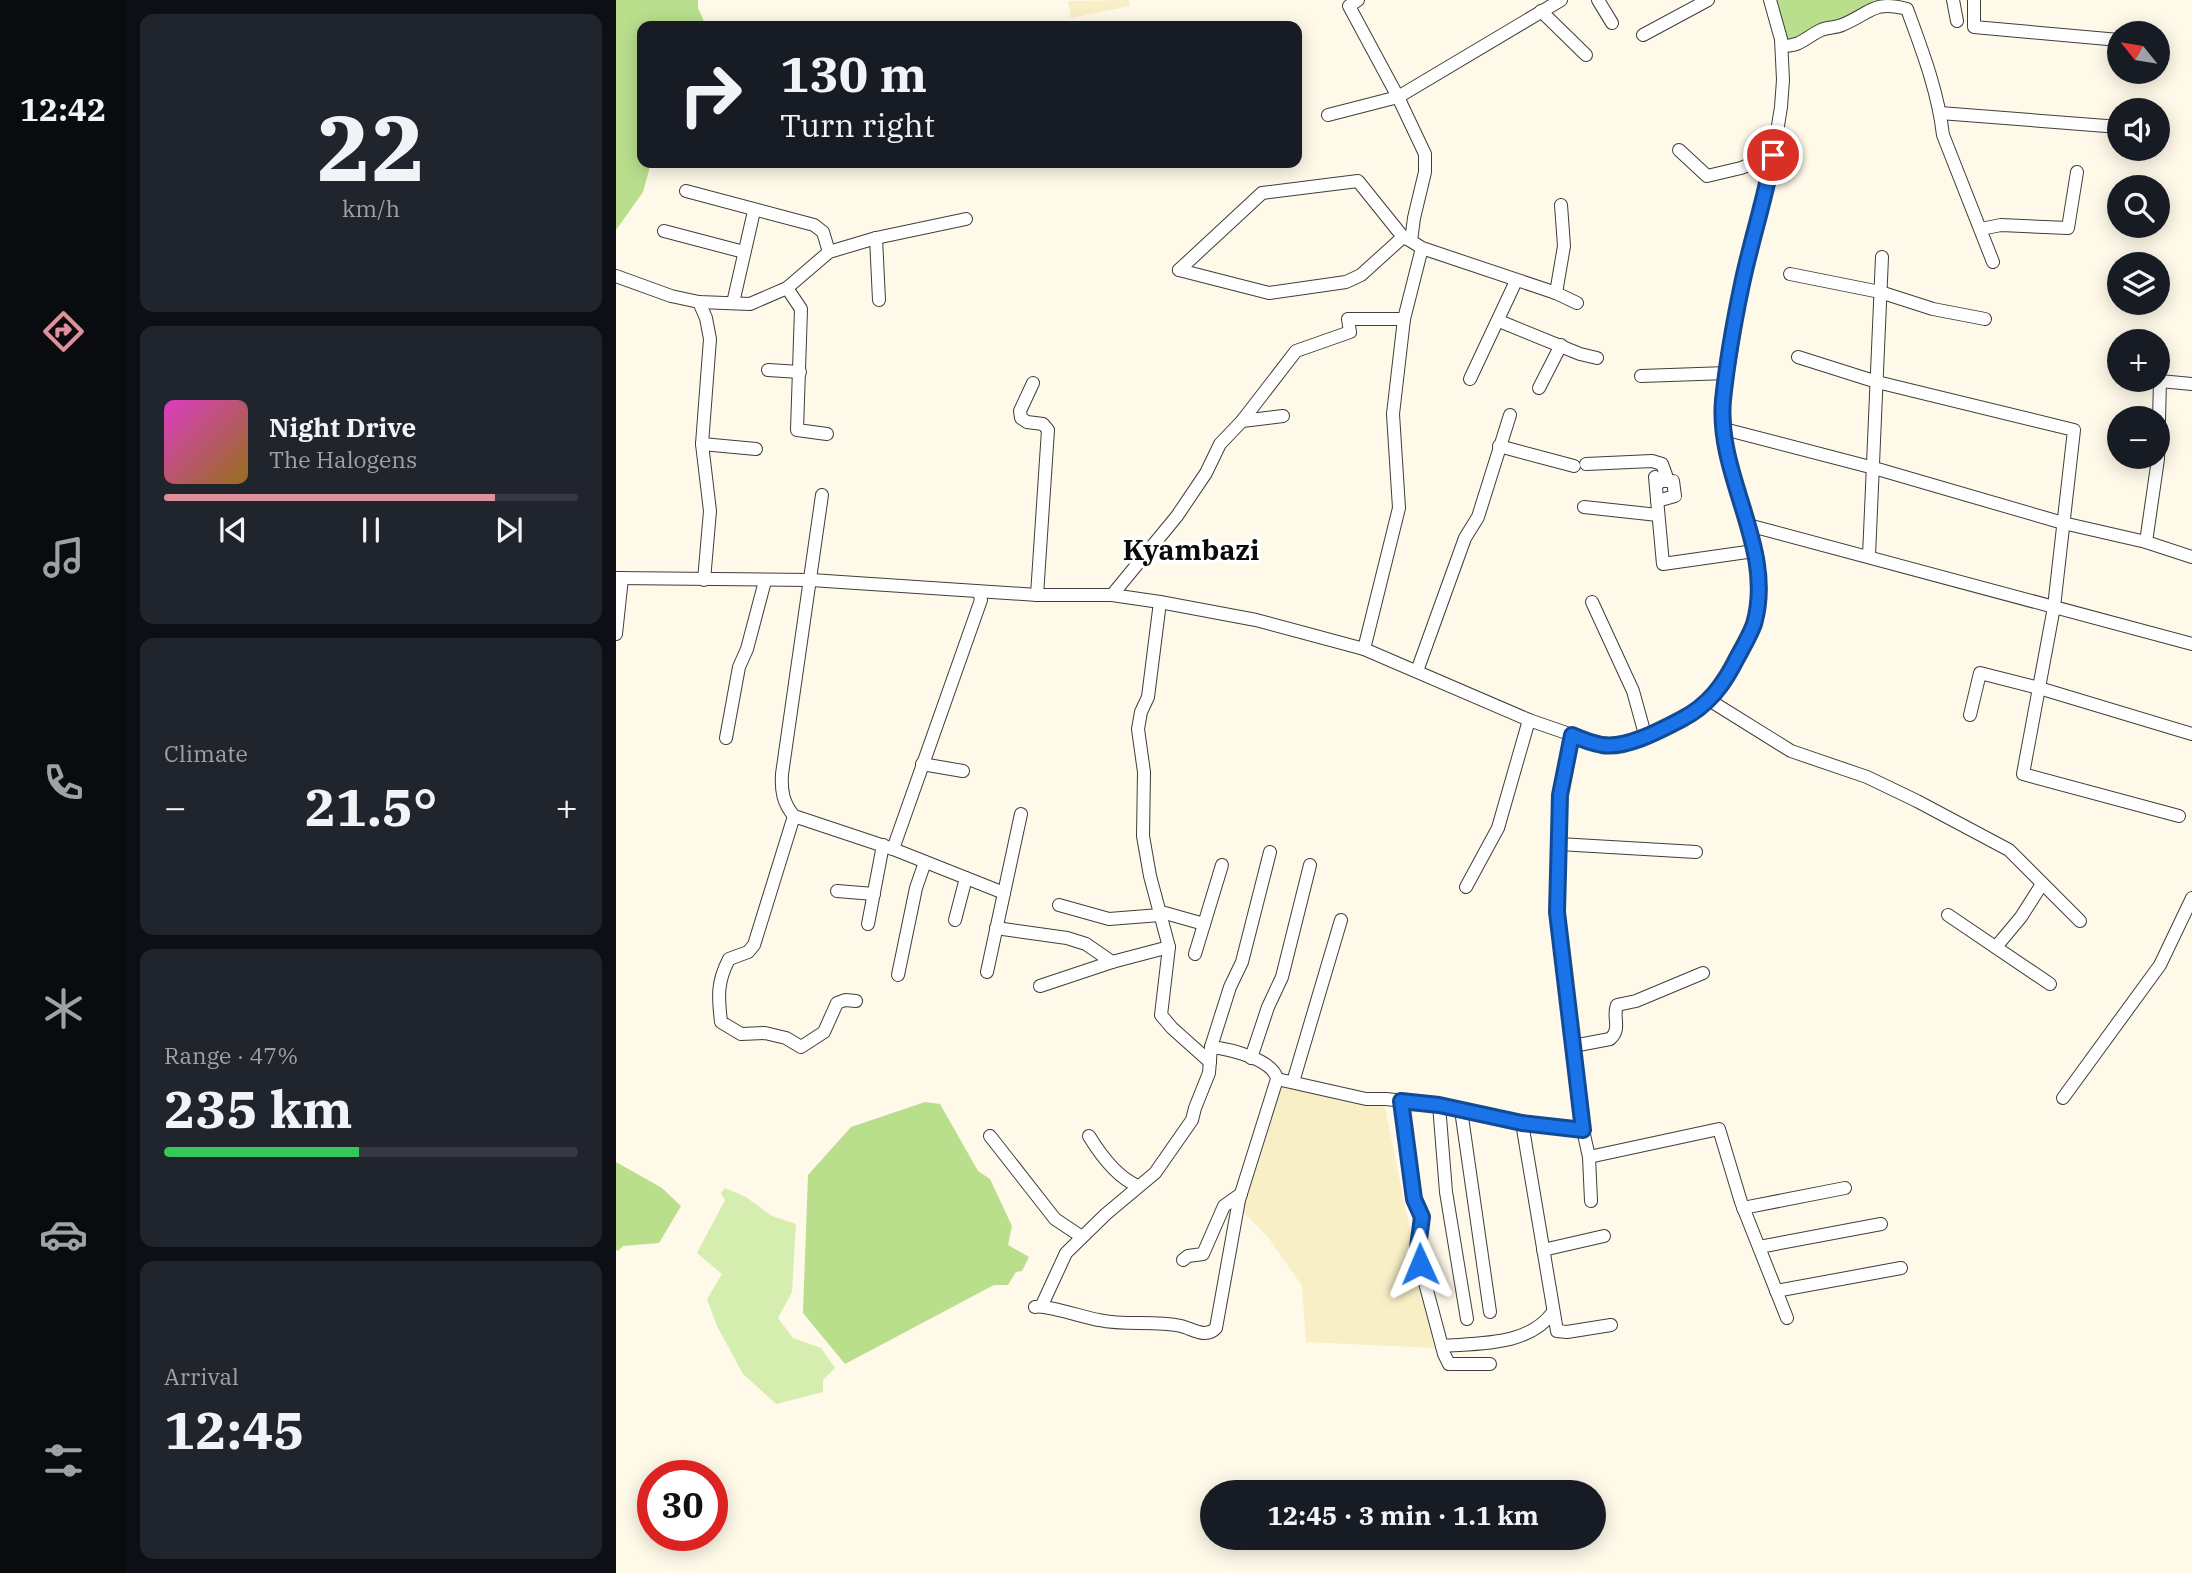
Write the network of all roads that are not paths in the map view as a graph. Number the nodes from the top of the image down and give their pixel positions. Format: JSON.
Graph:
{"nodes":[{"id":1,"x":1358,"y":0,"type":"edge"},
{"id":2,"x":1561,"y":0,"type":"edge"},
{"id":3,"x":1598,"y":0,"type":"edge"},
{"id":4,"x":1709,"y":0,"type":"edge"},
{"id":5,"x":1770,"y":0,"type":"edge"},
{"id":6,"x":1952,"y":0,"type":"edge"},
{"id":7,"x":1974,"y":0,"type":"edge"},
{"id":8,"x":1541,"y":11,"type":"junction"},
{"id":9,"x":1957,"y":21,"type":"dead end"},
{"id":10,"x":1612,"y":23,"type":"dead end"},
{"id":11,"x":1643,"y":35,"type":"dead end"},
{"id":12,"x":2107,"y":39,"type":"edge"},
{"id":13,"x":1782,"y":46,"type":"junction"},
{"id":14,"x":1586,"y":55,"type":"dead end"},
{"id":15,"x":1398,"y":97,"type":"junction"},
{"id":16,"x":1940,"y":113,"type":"junction"},
{"id":17,"x":1328,"y":115,"type":"dead end"},
{"id":18,"x":2107,"y":126,"type":"edge"},
{"id":19,"x":1679,"y":150,"type":"dead end"},
{"id":20,"x":1773,"y":155,"type":"junction"},
{"id":21,"x":2077,"y":172,"type":"dead end"},
{"id":22,"x":686,"y":191,"type":"dead end"},
{"id":23,"x":1561,"y":205,"type":"dead end"},
{"id":24,"x":754,"y":211,"type":"junction"},
{"id":25,"x":965,"y":219,"type":"dead end"},
{"id":26,"x":1981,"y":229,"type":"junction"},
{"id":27,"x":663,"y":231,"type":"dead end"},
{"id":28,"x":876,"y":238,"type":"junction"},
{"id":29,"x":1412,"y":242,"type":"junction"},
{"id":30,"x":744,"y":252,"type":"junction"},
{"id":31,"x":829,"y":252,"type":"junction"},
{"id":32,"x":1882,"y":257,"type":"dead end"},
{"id":33,"x":1993,"y":262,"type":"dead end"},
{"id":34,"x":1790,"y":274,"type":"dead end"},
{"id":35,"x":616,"y":275,"type":"edge"},
{"id":36,"x":1516,"y":281,"type":"junction"},
{"id":37,"x":786,"y":288,"type":"junction"},
{"id":38,"x":1880,"y":292,"type":"junction"},
{"id":39,"x":1556,"y":293,"type":"junction"},
{"id":40,"x":879,"y":300,"type":"dead end"},
{"id":41,"x":699,"y":302,"type":"junction"},
{"id":42,"x":733,"y":303,"type":"junction"},
{"id":43,"x":1577,"y":303,"type":"dead end"},
{"id":44,"x":1404,"y":319,"type":"junction"},
{"id":45,"x":1986,"y":319,"type":"dead end"},
{"id":46,"x":1499,"y":321,"type":"junction"},
{"id":47,"x":1561,"y":345,"type":"junction"},
{"id":48,"x":1798,"y":357,"type":"dead end"},
{"id":49,"x":1597,"y":358,"type":"dead end"},
{"id":50,"x":768,"y":370,"type":"dead end"},
{"id":51,"x":800,"y":372,"type":"junction"},
{"id":52,"x":1727,"y":373,"type":"junction"},
{"id":53,"x":1641,"y":376,"type":"dead end"},
{"id":54,"x":1470,"y":379,"type":"dead end"},
{"id":55,"x":1877,"y":382,"type":"junction"},
{"id":56,"x":1033,"y":383,"type":"dead end"},
{"id":57,"x":2192,"y":384,"type":"edge"},
{"id":58,"x":1539,"y":388,"type":"dead end"},
{"id":59,"x":1510,"y":415,"type":"dead end"},
{"id":60,"x":1283,"y":416,"type":"dead end"},
{"id":61,"x":1242,"y":421,"type":"junction"},
{"id":62,"x":1724,"y":429,"type":"junction"},
{"id":63,"x":827,"y":435,"type":"dead end"},
{"id":64,"x":702,"y":444,"type":"junction"},
{"id":65,"x":1499,"y":446,"type":"junction"},
{"id":66,"x":756,"y":449,"type":"dead end"},
{"id":67,"x":1874,"y":468,"type":"junction"},
{"id":68,"x":1655,"y":482,"type":"junction"},
{"id":69,"x":822,"y":495,"type":"dead end"},
{"id":70,"x":1657,"y":501,"type":"junction"},
{"id":71,"x":1584,"y":507,"type":"dead end"},
{"id":72,"x":1658,"y":515,"type":"junction"},
{"id":73,"x":2063,"y":523,"type":"junction"},
{"id":74,"x":1748,"y":525,"type":"junction"},
{"id":75,"x":2146,"y":542,"type":"junction"},
{"id":76,"x":1754,"y":551,"type":"junction"},
{"id":77,"x":1869,"y":556,"type":"junction"},
{"id":78,"x":2192,"y":558,"type":"edge"},
{"id":79,"x":619,"y":578,"type":"edge"},
{"id":80,"x":704,"y":580,"type":"junction"},
{"id":81,"x":811,"y":580,"type":"junction"},
{"id":82,"x":765,"y":581,"type":"junction"},
{"id":83,"x":979,"y":592,"type":"junction"},
{"id":84,"x":1037,"y":595,"type":"junction"},
{"id":85,"x":1112,"y":595,"type":"junction"},
{"id":86,"x":1160,"y":602,"type":"junction"},
{"id":87,"x":1592,"y":602,"type":"dead end"},
{"id":88,"x":2054,"y":607,"type":"junction"},
{"id":89,"x":616,"y":634,"type":"edge"},
{"id":90,"x":2192,"y":644,"type":"edge"},
{"id":91,"x":1364,"y":649,"type":"junction"},
{"id":92,"x":1417,"y":671,"type":"junction"},
{"id":93,"x":2039,"y":688,"type":"junction"},
{"id":94,"x":1709,"y":700,"type":"junction"},
{"id":95,"x":1970,"y":715,"type":"dead end"},
{"id":96,"x":1529,"y":720,"type":"junction"},
{"id":97,"x":2192,"y":734,"type":"edge"},
{"id":98,"x":1572,"y":735,"type":"junction"},
{"id":99,"x":726,"y":738,"type":"dead end"},
{"id":100,"x":1646,"y":738,"type":"junction"},
{"id":101,"x":922,"y":764,"type":"junction"},
{"id":102,"x":962,"y":771,"type":"dead end"},
{"id":103,"x":1021,"y":814,"type":"dead end"},
{"id":104,"x":794,"y":816,"type":"junction"},
{"id":105,"x":2179,"y":816,"type":"dead end"},
{"id":106,"x":1559,"y":844,"type":"junction"},
{"id":107,"x":888,"y":847,"type":"junction"},
{"id":108,"x":1270,"y":852,"type":"dead end"},
{"id":109,"x":1696,"y":852,"type":"dead end"},
{"id":110,"x":925,"y":862,"type":"junction"},
{"id":111,"x":1222,"y":865,"type":"dead end"},
{"id":112,"x":1310,"y":865,"type":"dead end"},
{"id":113,"x":965,"y":878,"type":"junction"},
{"id":114,"x":2042,"y":884,"type":"junction"},
{"id":115,"x":1466,"y":887,"type":"dead end"},
{"id":116,"x":837,"y":891,"type":"dead end"},
{"id":117,"x":874,"y":894,"type":"junction"},
{"id":118,"x":1004,"y":894,"type":"junction"},
{"id":119,"x":2192,"y":898,"type":"edge"},
{"id":120,"x":1059,"y":905,"type":"dead end"},
{"id":121,"x":1160,"y":915,"type":"junction"},
{"id":122,"x":1948,"y":915,"type":"dead end"},
{"id":123,"x":955,"y":920,"type":"dead end"},
{"id":124,"x":1341,"y":920,"type":"dead end"},
{"id":125,"x":2080,"y":921,"type":"dead end"},
{"id":126,"x":868,"y":924,"type":"dead end"},
{"id":127,"x":1204,"y":924,"type":"junction"},
{"id":128,"x":996,"y":928,"type":"junction"},
{"id":129,"x":1168,"y":947,"type":"junction"},
{"id":130,"x":1996,"y":947,"type":"junction"},
{"id":131,"x":1195,"y":954,"type":"dead end"},
{"id":132,"x":1112,"y":962,"type":"junction"},
{"id":133,"x":987,"y":972,"type":"dead end"},
{"id":134,"x":1703,"y":973,"type":"dead end"},
{"id":135,"x":898,"y":975,"type":"dead end"},
{"id":136,"x":2050,"y":984,"type":"dead end"},
{"id":137,"x":1041,"y":986,"type":"dead end"},
{"id":138,"x":856,"y":1001,"type":"dead end"},
{"id":139,"x":1211,"y":1046,"type":"junction"},
{"id":140,"x":1573,"y":1046,"type":"junction"},
{"id":141,"x":1251,"y":1058,"type":"junction"},
{"id":142,"x":1210,"y":1062,"type":"junction"},
{"id":143,"x":1277,"y":1079,"type":"junction"},
{"id":144,"x":1293,"y":1082,"type":"junction"},
{"id":145,"x":2063,"y":1098,"type":"dead end"},
{"id":146,"x":1401,"y":1101,"type":"junction"},
{"id":147,"x":1439,"y":1105,"type":"junction"},
{"id":148,"x":1461,"y":1110,"type":"junction"},
{"id":149,"x":1522,"y":1123,"type":"junction"},
{"id":150,"x":1583,"y":1130,"type":"junction"},
{"id":151,"x":990,"y":1136,"type":"dead end"},
{"id":152,"x":1089,"y":1136,"type":"dead end"},
{"id":153,"x":1589,"y":1157,"type":"junction"},
{"id":154,"x":1138,"y":1186,"type":"junction"},
{"id":155,"x":1845,"y":1188,"type":"dead end"},
{"id":156,"x":1241,"y":1194,"type":"junction"},
{"id":157,"x":1591,"y":1201,"type":"dead end"},
{"id":158,"x":1743,"y":1208,"type":"junction"},
{"id":159,"x":1881,"y":1224,"type":"dead end"},
{"id":160,"x":1604,"y":1236,"type":"dead end"},
{"id":161,"x":1082,"y":1237,"type":"junction"},
{"id":162,"x":1759,"y":1247,"type":"junction"},
{"id":163,"x":1543,"y":1250,"type":"junction"},
{"id":164,"x":1183,"y":1260,"type":"dead end"},
{"id":165,"x":1901,"y":1268,"type":"dead end"},
{"id":166,"x":1776,"y":1291,"type":"junction"},
{"id":167,"x":1490,"y":1312,"type":"dead end"},
{"id":168,"x":1553,"y":1312,"type":"junction"},
{"id":169,"x":1787,"y":1318,"type":"dead end"},
{"id":170,"x":1467,"y":1319,"type":"dead end"},
{"id":171,"x":1611,"y":1325,"type":"dead end"},
{"id":172,"x":1442,"y":1346,"type":"junction"},
{"id":173,"x":1490,"y":1364,"type":"dead end"}],
"edges":[{"from":1,"to":15,"type":"street"},
{"from":2,"to":8,"type":"street"},
{"from":3,"to":10,"type":"street"},
{"from":4,"to":11,"type":"street"},
{"from":5,"to":13,"type":"street"},
{"from":6,"to":9,"type":"street"},
{"from":7,"to":12,"type":"street"},
{"from":8,"to":14,"type":"street"},
{"from":8,"to":15,"type":"street"},
{"from":13,"to":16,"type":"street"},
{"from":13,"to":20,"type":"street"},
{"from":15,"to":17,"type":"street"},
{"from":15,"to":29,"type":"street"},
{"from":16,"to":18,"type":"street"},
{"from":16,"to":26,"type":"street"},
{"from":19,"to":20,"type":"street"},
{"from":20,"to":52,"type":"street"},
{"from":21,"to":26,"type":"street"},
{"from":22,"to":24,"type":"street"},
{"from":23,"to":39,"type":"street"},
{"from":24,"to":30,"type":"street"},
{"from":24,"to":31,"type":"street"},
{"from":25,"to":28,"type":"street"},
{"from":26,"to":33,"type":"street"},
{"from":27,"to":30,"type":"street"},
{"from":28,"to":31,"type":"street"},
{"from":28,"to":40,"type":"street"},
{"from":29,"to":29,"type":"street"},
{"from":29,"to":36,"type":"street"},
{"from":29,"to":44,"type":"street"},
{"from":30,"to":42,"type":"street"},
{"from":31,"to":37,"type":"street"},
{"from":32,"to":38,"type":"street"},
{"from":34,"to":38,"type":"street"},
{"from":35,"to":41,"type":"street"},
{"from":36,"to":39,"type":"street"},
{"from":36,"to":46,"type":"street"},
{"from":37,"to":42,"type":"street"},
{"from":37,"to":51,"type":"street"},
{"from":38,"to":45,"type":"street"},
{"from":38,"to":55,"type":"street"},
{"from":39,"to":43,"type":"street"},
{"from":41,"to":42,"type":"street"},
{"from":41,"to":64,"type":"street"},
{"from":44,"to":61,"type":"street"},
{"from":44,"to":91,"type":"street"},
{"from":46,"to":47,"type":"street"},
{"from":46,"to":54,"type":"street"},
{"from":47,"to":49,"type":"street"},
{"from":47,"to":58,"type":"street"},
{"from":48,"to":55,"type":"street"},
{"from":50,"to":51,"type":"street"},
{"from":51,"to":63,"type":"street"},
{"from":52,"to":53,"type":"street"},
{"from":52,"to":62,"type":"street"},
{"from":55,"to":67,"type":"street"},
{"from":55,"to":73,"type":"street"},
{"from":56,"to":84,"type":"street"},
{"from":57,"to":75,"type":"street"},
{"from":59,"to":65,"type":"street"},
{"from":60,"to":61,"type":"street"},
{"from":61,"to":85,"type":"street"},
{"from":62,"to":67,"type":"street"},
{"from":62,"to":74,"type":"street"},
{"from":64,"to":66,"type":"street"},
{"from":64,"to":80,"type":"street"},
{"from":65,"to":68,"type":"street"},
{"from":65,"to":92,"type":"street"},
{"from":67,"to":73,"type":"street"},
{"from":67,"to":77,"type":"street"},
{"from":68,"to":70,"type":"street"},
{"from":68,"to":70,"type":"street"},
{"from":69,"to":81,"type":"street"},
{"from":70,"to":72,"type":"street"},
{"from":71,"to":72,"type":"street"},
{"from":72,"to":76,"type":"street"},
{"from":73,"to":75,"type":"street"},
{"from":73,"to":88,"type":"street"},
{"from":74,"to":76,"type":"street"},
{"from":74,"to":77,"type":"street"},
{"from":75,"to":78,"type":"street"},
{"from":76,"to":94,"type":"street"},
{"from":77,"to":88,"type":"street"},
{"from":79,"to":80,"type":"street"},
{"from":79,"to":89,"type":"street"},
{"from":80,"to":82,"type":"street"},
{"from":81,"to":82,"type":"street"},
{"from":81,"to":83,"type":"street"},
{"from":81,"to":104,"type":"street"},
{"from":82,"to":99,"type":"street"},
{"from":83,"to":84,"type":"street"},
{"from":83,"to":101,"type":"street"},
{"from":84,"to":85,"type":"street"},
{"from":85,"to":86,"type":"street"},
{"from":86,"to":91,"type":"street"},
{"from":86,"to":121,"type":"street"},
{"from":87,"to":100,"type":"street"},
{"from":88,"to":90,"type":"street"},
{"from":88,"to":93,"type":"street"},
{"from":91,"to":92,"type":"street"},
{"from":92,"to":96,"type":"street"},
{"from":93,"to":95,"type":"street"},
{"from":93,"to":97,"type":"street"},
{"from":93,"to":105,"type":"street"},
{"from":94,"to":100,"type":"street"},
{"from":94,"to":114,"type":"street"},
{"from":96,"to":98,"type":"street"},
{"from":96,"to":115,"type":"street"},
{"from":98,"to":100,"type":"street"},
{"from":98,"to":106,"type":"street"},
{"from":101,"to":102,"type":"street"},
{"from":101,"to":107,"type":"street"},
{"from":103,"to":118,"type":"street"},
{"from":104,"to":107,"type":"street"},
{"from":104,"to":138,"type":"street"},
{"from":106,"to":109,"type":"street"},
{"from":106,"to":140,"type":"street"},
{"from":107,"to":110,"type":"street"},
{"from":107,"to":117,"type":"street"},
{"from":108,"to":139,"type":"street"},
{"from":110,"to":113,"type":"street"},
{"from":110,"to":135,"type":"street"},
{"from":111,"to":127,"type":"street"},
{"from":112,"to":141,"type":"street"},
{"from":113,"to":118,"type":"street"},
{"from":113,"to":123,"type":"street"},
{"from":114,"to":125,"type":"street"},
{"from":114,"to":130,"type":"street"},
{"from":116,"to":117,"type":"street"},
{"from":117,"to":126,"type":"street"},
{"from":118,"to":128,"type":"street"},
{"from":119,"to":145,"type":"street"},
{"from":120,"to":121,"type":"street"},
{"from":121,"to":127,"type":"street"},
{"from":121,"to":129,"type":"street"},
{"from":122,"to":130,"type":"street"},
{"from":124,"to":144,"type":"street"},
{"from":127,"to":131,"type":"street"},
{"from":128,"to":132,"type":"street"},
{"from":128,"to":133,"type":"street"},
{"from":129,"to":132,"type":"street"},
{"from":129,"to":142,"type":"street"},
{"from":130,"to":136,"type":"street"},
{"from":132,"to":137,"type":"street"},
{"from":134,"to":140,"type":"street"},
{"from":139,"to":141,"type":"street"},
{"from":139,"to":142,"type":"street"},
{"from":140,"to":150,"type":"street"},
{"from":141,"to":143,"type":"street"},
{"from":142,"to":154,"type":"street"},
{"from":143,"to":144,"type":"street"},
{"from":143,"to":156,"type":"street"},
{"from":144,"to":146,"type":"street"},
{"from":146,"to":147,"type":"street"},
{"from":146,"to":172,"type":"street"},
{"from":147,"to":148,"type":"street"},
{"from":147,"to":170,"type":"street"},
{"from":148,"to":149,"type":"street"},
{"from":148,"to":167,"type":"street"},
{"from":149,"to":150,"type":"street"},
{"from":149,"to":163,"type":"street"},
{"from":150,"to":153,"type":"street"},
{"from":151,"to":161,"type":"street"},
{"from":152,"to":154,"type":"street"},
{"from":153,"to":157,"type":"street"},
{"from":153,"to":158,"type":"street"},
{"from":154,"to":161,"type":"street"},
{"from":155,"to":158,"type":"street"},
{"from":156,"to":161,"type":"street"},
{"from":156,"to":164,"type":"street"},
{"from":158,"to":162,"type":"street"},
{"from":159,"to":162,"type":"street"},
{"from":160,"to":163,"type":"street"},
{"from":162,"to":166,"type":"street"},
{"from":163,"to":168,"type":"street"},
{"from":165,"to":166,"type":"street"},
{"from":166,"to":169,"type":"street"},
{"from":168,"to":171,"type":"street"},
{"from":168,"to":172,"type":"street"},
{"from":172,"to":173,"type":"street"}]}
